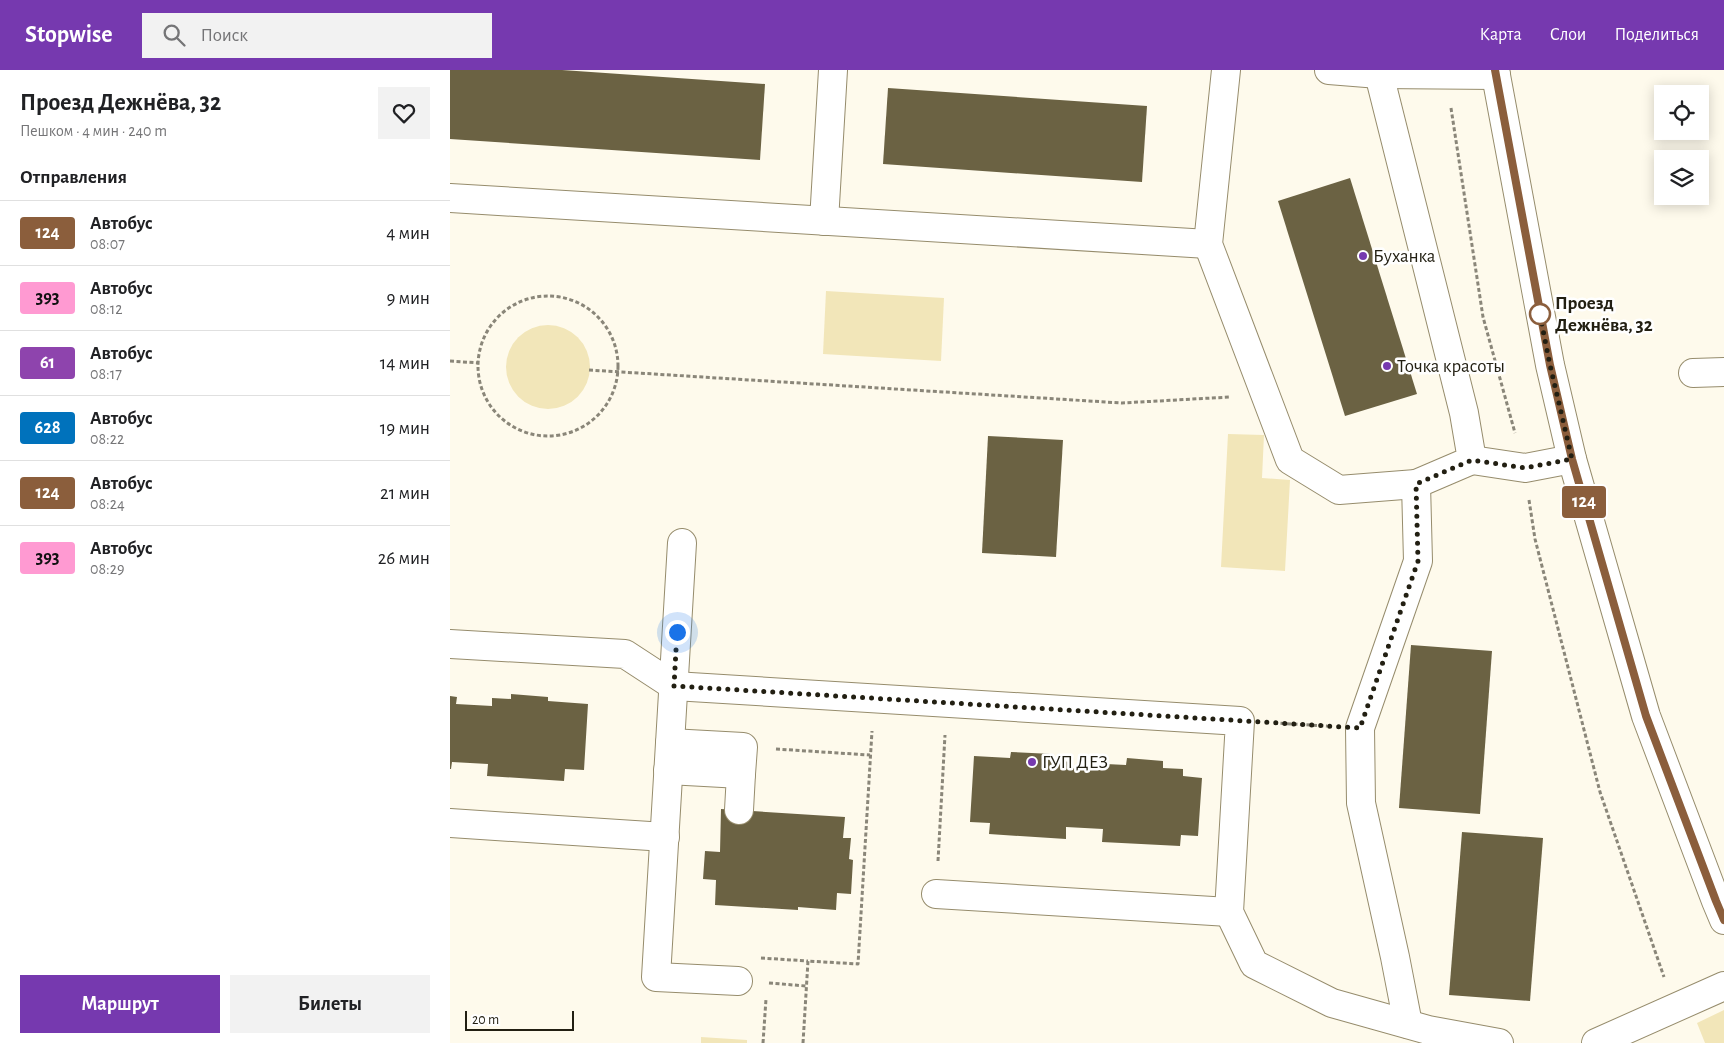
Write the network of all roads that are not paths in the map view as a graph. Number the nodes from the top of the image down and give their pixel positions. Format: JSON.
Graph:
{"nodes":[{"id":1,"x":833,"y":70,"type":"edge"},
{"id":2,"x":1226,"y":70,"type":"edge"},
{"id":3,"x":1329,"y":70,"type":"edge"},
{"id":4,"x":1495,"y":72,"type":"edge"},
{"id":5,"x":1379,"y":74,"type":"junction"},
{"id":6,"x":450,"y":198,"type":"edge"},
{"id":7,"x":824,"y":221,"type":"junction"},
{"id":8,"x":1208,"y":244,"type":"junction"},
{"id":9,"x":1724,"y":372,"type":"edge"},
{"id":10,"x":1694,"y":373,"type":"dead end"},
{"id":11,"x":1572,"y":459,"type":"junction"},
{"id":12,"x":1472,"y":460,"type":"junction"},
{"id":13,"x":1416,"y":484,"type":"junction"},
{"id":14,"x":682,"y":543,"type":"dead end"},
{"id":15,"x":450,"y":644,"type":"edge"},
{"id":16,"x":674,"y":686,"type":"junction"},
{"id":17,"x":670,"y":743,"type":"junction"},
{"id":18,"x":668,"y":770,"type":"junction"},
{"id":19,"x":741,"y":774,"type":"junction"},
{"id":20,"x":739,"y":810,"type":"dead end"},
{"id":21,"x":450,"y":823,"type":"edge"},
{"id":22,"x":664,"y":837,"type":"junction"},
{"id":23,"x":936,"y":894,"type":"road end"},
{"id":24,"x":1721,"y":907,"type":"edge"},
{"id":25,"x":1229,"y":912,"type":"junction"},
{"id":26,"x":738,"y":981,"type":"dead end"},
{"id":27,"x":1724,"y":986,"type":"edge"},
{"id":28,"x":1408,"y":1024,"type":"junction"},
{"id":29,"x":1499,"y":1043,"type":"edge"},
{"id":30,"x":1596,"y":1043,"type":"edge"}],
"edges":[{"from":1,"to":7,"type":"street"},
{"from":2,"to":8,"type":"street"},
{"from":3,"to":5,"type":"street"},
{"from":4,"to":5,"type":"street"},
{"from":4,"to":11,"type":"street"},
{"from":5,"to":12,"type":"street"},
{"from":6,"to":7,"type":"street"},
{"from":7,"to":8,"type":"street"},
{"from":8,"to":13,"type":"street"},
{"from":9,"to":10,"type":"street"},
{"from":11,"to":12,"type":"street"},
{"from":11,"to":24,"type":"street"},
{"from":12,"to":13,"type":"street"},
{"from":13,"to":28,"type":"street"},
{"from":14,"to":16,"type":"street"},
{"from":15,"to":16,"type":"street"},
{"from":16,"to":17,"type":"street"},
{"from":16,"to":25,"type":"street"},
{"from":17,"to":18,"type":"street"},
{"from":17,"to":19,"type":"street"},
{"from":18,"to":19,"type":"street"},
{"from":18,"to":22,"type":"street"},
{"from":19,"to":20,"type":"street"},
{"from":21,"to":22,"type":"street"},
{"from":22,"to":26,"type":"street"},
{"from":23,"to":25,"type":"street"},
{"from":25,"to":28,"type":"street"},
{"from":27,"to":30,"type":"street"},
{"from":28,"to":29,"type":"street"}]}
